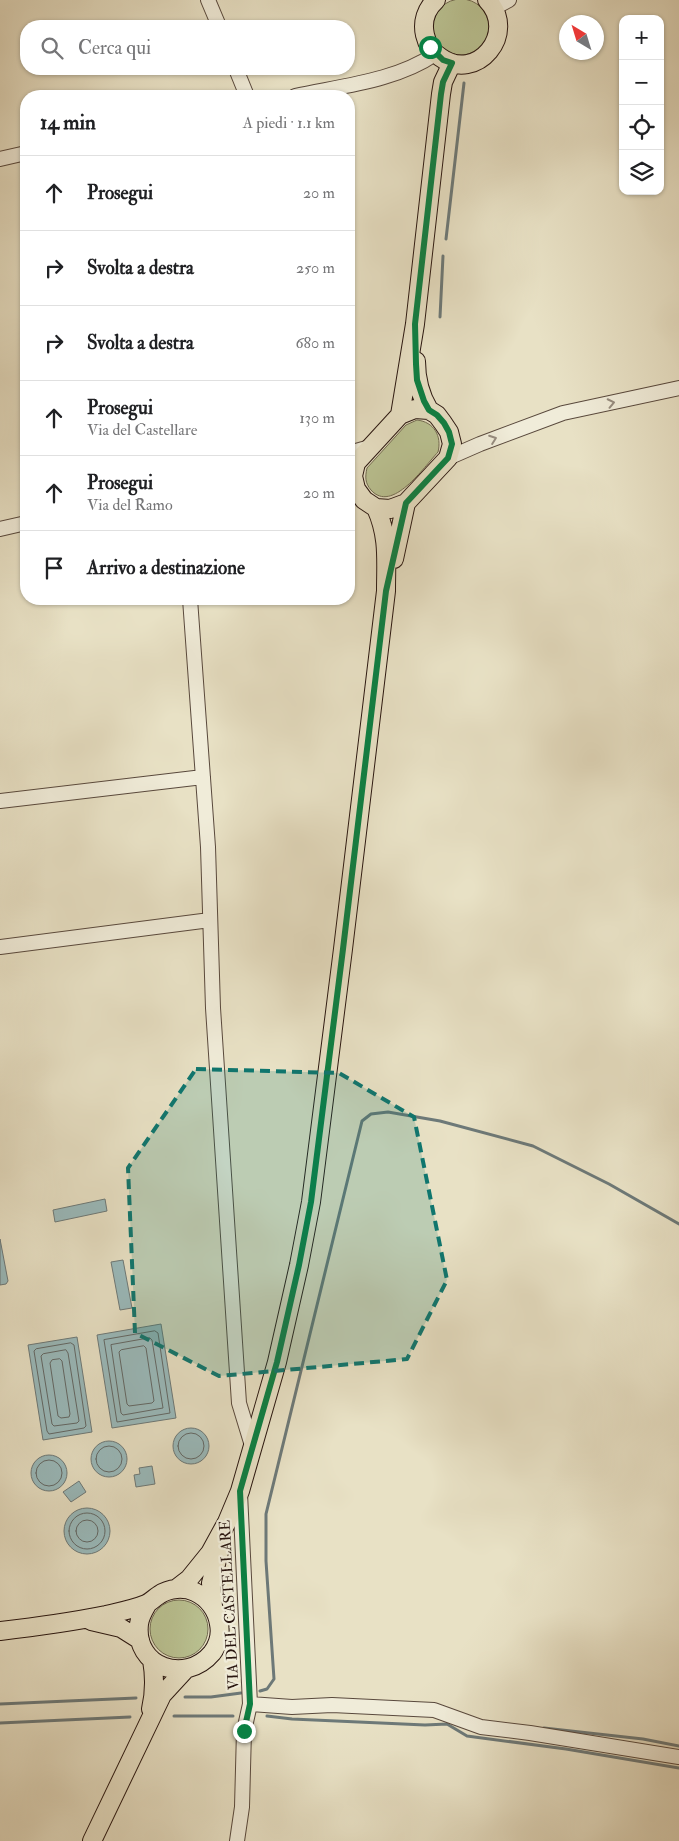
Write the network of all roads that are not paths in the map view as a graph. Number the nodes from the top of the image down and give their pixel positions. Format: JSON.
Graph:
{"nodes":[{"id":1,"x":208,"y":0,"type":"edge"},
{"id":2,"x":436,"y":0,"type":"edge"},
{"id":3,"x":497,"y":3,"type":"edge"},
{"id":4,"x":216,"y":20,"type":"edge"},
{"id":5,"x":435,"y":54,"type":"junction"},
{"id":6,"x":452,"y":63,"type":"junction"},
{"id":7,"x":238,"y":75,"type":"edge"},
{"id":8,"x":245,"y":90,"type":"edge"},
{"id":9,"x":322,"y":90,"type":"edge"},
{"id":10,"x":20,"y":154,"type":"edge"},
{"id":11,"x":0,"y":158,"type":"edge"},
{"id":12,"x":415,"y":324,"type":"junction"},
{"id":13,"x":679,"y":388,"type":"edge"},
{"id":14,"x":429,"y":410,"type":"junction"},
{"id":15,"x":400,"y":415,"type":"junction"},
{"id":16,"x":370,"y":447,"type":"junction"},
{"id":17,"x":355,"y":452,"type":"edge"},
{"id":18,"x":448,"y":458,"type":"junction"},
{"id":19,"x":355,"y":467,"type":"edge"},
{"id":20,"x":355,"y":489,"type":"edge"},
{"id":21,"x":406,"y":503,"type":"junction"},
{"id":22,"x":376,"y":508,"type":"junction"},
{"id":23,"x":20,"y":525,"type":"edge"},
{"id":24,"x":0,"y":529,"type":"edge"},
{"id":25,"x":386,"y":591,"type":"junction"},
{"id":26,"x":190,"y":605,"type":"edge"},
{"id":27,"x":203,"y":777,"type":"junction"},
{"id":28,"x":0,"y":801,"type":"edge"},
{"id":29,"x":210,"y":920,"type":"junction"},
{"id":30,"x":0,"y":948,"type":"edge"},
{"id":31,"x":253,"y":1450,"type":"junction"},
{"id":32,"x":240,"y":1491,"type":"junction"},
{"id":33,"x":227,"y":1522,"type":"junction"},
{"id":34,"x":176,"y":1589,"type":"junction"},
{"id":35,"x":148,"y":1603,"type":"junction"},
{"id":36,"x":212,"y":1606,"type":"junction"},
{"id":37,"x":81,"y":1620,"type":"junction"},
{"id":38,"x":0,"y":1630,"type":"edge"},
{"id":39,"x":140,"y":1640,"type":"junction"},
{"id":40,"x":152,"y":1660,"type":"junction"},
{"id":41,"x":185,"y":1670,"type":"junction"},
{"id":42,"x":250,"y":1704,"type":"junction"},
{"id":43,"x":147,"y":1726,"type":"junction"},
{"id":44,"x":679,"y":1757,"type":"edge"},
{"id":45,"x":92,"y":1841,"type":"edge"},
{"id":46,"x":237,"y":1841,"type":"edge"}],
"edges":[{"from":1,"to":4,"type":"street"},
{"from":2,"to":5,"type":"main road"},
{"from":3,"to":6,"type":"main road"},
{"from":5,"to":6,"type":"main road"},
{"from":5,"to":9,"type":"street"},
{"from":6,"to":12,"type":"main road"},
{"from":7,"to":8,"type":"street"},
{"from":10,"to":11,"type":"street"},
{"from":12,"to":14,"type":"main road"},
{"from":12,"to":15,"type":"main road"},
{"from":18,"to":13,"type":"street","one_way":true},
{"from":14,"to":15,"type":"main road"},
{"from":14,"to":18,"type":"main road"},
{"from":15,"to":16,"type":"main road"},
{"from":16,"to":17,"type":"street"},
{"from":16,"to":19,"type":"main road"},
{"from":18,"to":21,"type":"main road"},
{"from":20,"to":22,"type":"main road"},
{"from":21,"to":22,"type":"main road"},
{"from":21,"to":25,"type":"main road"},
{"from":22,"to":25,"type":"main road"},
{"from":23,"to":24,"type":"street"},
{"from":25,"to":31,"type":"main road"},
{"from":26,"to":27,"type":"street"},
{"from":27,"to":28,"type":"street"},
{"from":27,"to":29,"type":"street"},
{"from":29,"to":30,"type":"street"},
{"from":29,"to":31,"type":"street"},
{"from":31,"to":32,"type":"main road"},
{"from":32,"to":33,"type":"main road"},
{"from":32,"to":42,"type":"street","name":"VIA DEL CASTELLARE"},
{"from":33,"to":34,"type":"main road"},
{"from":33,"to":36,"type":"main road"},
{"from":34,"to":35,"type":"main road"},
{"from":34,"to":36,"type":"main road"},
{"from":35,"to":37,"type":"main road"},
{"from":35,"to":39,"type":"main road"},
{"from":36,"to":41,"type":"main road"},
{"from":37,"to":38,"type":"main road"},
{"from":37,"to":39,"type":"main road"},
{"from":39,"to":40,"type":"main road"},
{"from":40,"to":41,"type":"main road"},
{"from":40,"to":43,"type":"main road"},
{"from":41,"to":43,"type":"main road"},
{"from":42,"to":44,"type":"street","name":"VIA DEL CASTELLARE"},
{"from":42,"to":46,"type":"street"},
{"from":43,"to":45,"type":"main road"}]}
